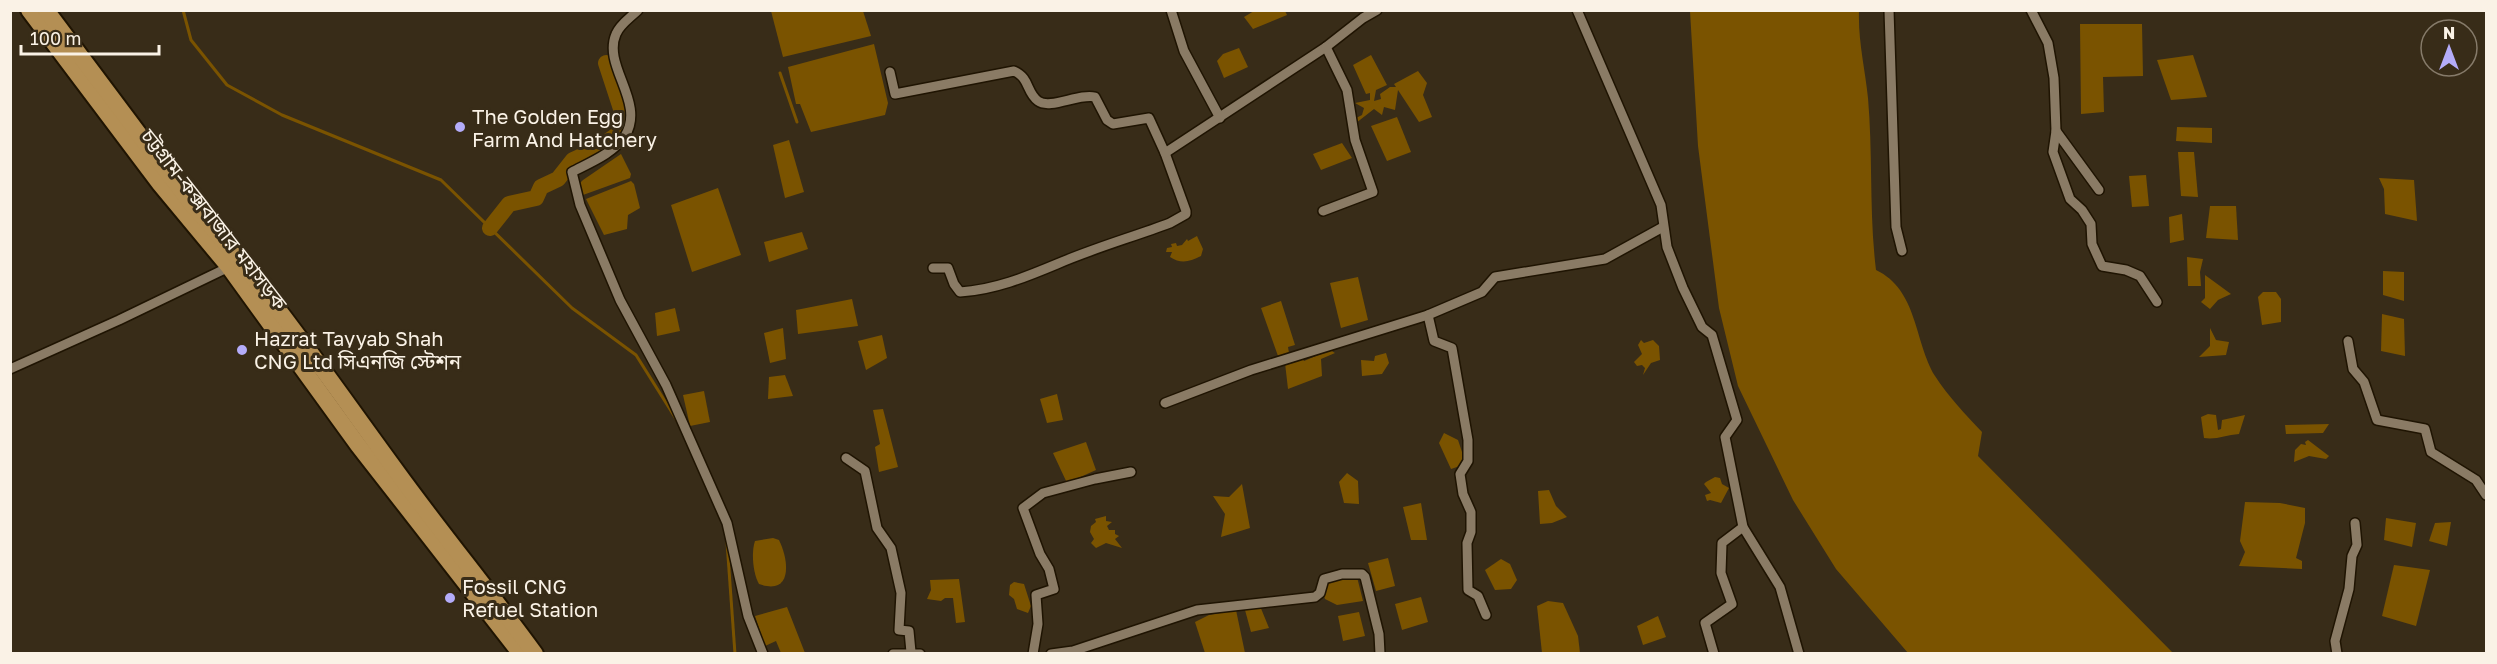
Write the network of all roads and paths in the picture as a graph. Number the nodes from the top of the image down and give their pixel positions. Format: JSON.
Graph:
{"nodes":[{"id":1,"x":29,"y":10,"type":"edge"},
{"id":2,"x":46,"y":10,"type":"edge"},
{"id":3,"x":638,"y":10,"type":"edge"},
{"id":4,"x":1171,"y":10,"type":"edge"},
{"id":5,"x":1377,"y":10,"type":"edge"},
{"id":6,"x":1576,"y":10,"type":"edge"},
{"id":7,"x":1889,"y":10,"type":"edge"},
{"id":8,"x":2031,"y":10,"type":"edge"},
{"id":9,"x":1326,"y":47,"type":"junction"},
{"id":10,"x":890,"y":72,"type":"dead end"},
{"id":11,"x":1221,"y":118,"type":"junction"},
{"id":12,"x":2056,"y":130,"type":"junction"},
{"id":13,"x":1165,"y":153,"type":"junction"},
{"id":14,"x":2099,"y":190,"type":"dead end"},
{"id":15,"x":1323,"y":211,"type":"dead end"},
{"id":16,"x":1664,"y":227,"type":"junction"},
{"id":17,"x":1902,"y":251,"type":"dead end"},
{"id":18,"x":229,"y":267,"type":"junction"},
{"id":19,"x":933,"y":268,"type":"dead end"},
{"id":20,"x":2157,"y":303,"type":"dead end"},
{"id":21,"x":1428,"y":315,"type":"junction"},
{"id":22,"x":2348,"y":341,"type":"dead end"},
{"id":23,"x":10,"y":369,"type":"edge"},
{"id":24,"x":1165,"y":403,"type":"dead end"},
{"id":25,"x":846,"y":458,"type":"dead end"},
{"id":26,"x":1131,"y":472,"type":"dead end"},
{"id":27,"x":2487,"y":495,"type":"edge"},
{"id":28,"x":2355,"y":523,"type":"dead end"},
{"id":29,"x":1743,"y":527,"type":"junction"},
{"id":30,"x":1486,"y":615,"type":"dead end"},
{"id":31,"x":912,"y":653,"type":"edge"},
{"id":32,"x":521,"y":654,"type":"edge"},
{"id":33,"x":536,"y":654,"type":"edge"},
{"id":34,"x":763,"y":654,"type":"edge"},
{"id":35,"x":893,"y":654,"type":"edge"},
{"id":36,"x":1033,"y":654,"type":"edge"},
{"id":37,"x":1051,"y":654,"type":"edge"},
{"id":38,"x":1380,"y":654,"type":"edge"},
{"id":39,"x":1714,"y":654,"type":"edge"},
{"id":40,"x":1798,"y":654,"type":"edge"},
{"id":41,"x":2337,"y":654,"type":"edge"}],
"edges":[{"from":1,"to":18,"type":"highway","name":"চট্টগ্রাম-কক্সবাজার মহাসড়ক"},
{"from":2,"to":33,"type":"highway","name":"চট্টগ্রাম-কক্সবাজার মহাসড়ক"},
{"from":3,"to":34,"type":"street"},
{"from":4,"to":11,"type":"street"},
{"from":5,"to":9,"type":"street"},
{"from":6,"to":16,"type":"street"},
{"from":7,"to":17,"type":"street"},
{"from":8,"to":12,"type":"street"},
{"from":9,"to":11,"type":"street"},
{"from":9,"to":15,"type":"street"},
{"from":10,"to":13,"type":"street"},
{"from":11,"to":13,"type":"street"},
{"from":12,"to":14,"type":"street"},
{"from":12,"to":20,"type":"street"},
{"from":13,"to":19,"type":"street"},
{"from":16,"to":21,"type":"street"},
{"from":16,"to":29,"type":"street"},
{"from":18,"to":23,"type":"street"},
{"from":18,"to":32,"type":"highway","name":"চট্টগ্রাম-কক্সবাজার মহাসড়ক"},
{"from":21,"to":24,"type":"street"},
{"from":21,"to":30,"type":"street"},
{"from":22,"to":27,"type":"street"},
{"from":25,"to":31,"type":"street"},
{"from":26,"to":36,"type":"street"},
{"from":28,"to":41,"type":"street"},
{"from":29,"to":39,"type":"street"},
{"from":29,"to":40,"type":"street"},
{"from":31,"to":35,"type":"street"},
{"from":37,"to":38,"type":"street"}]}
